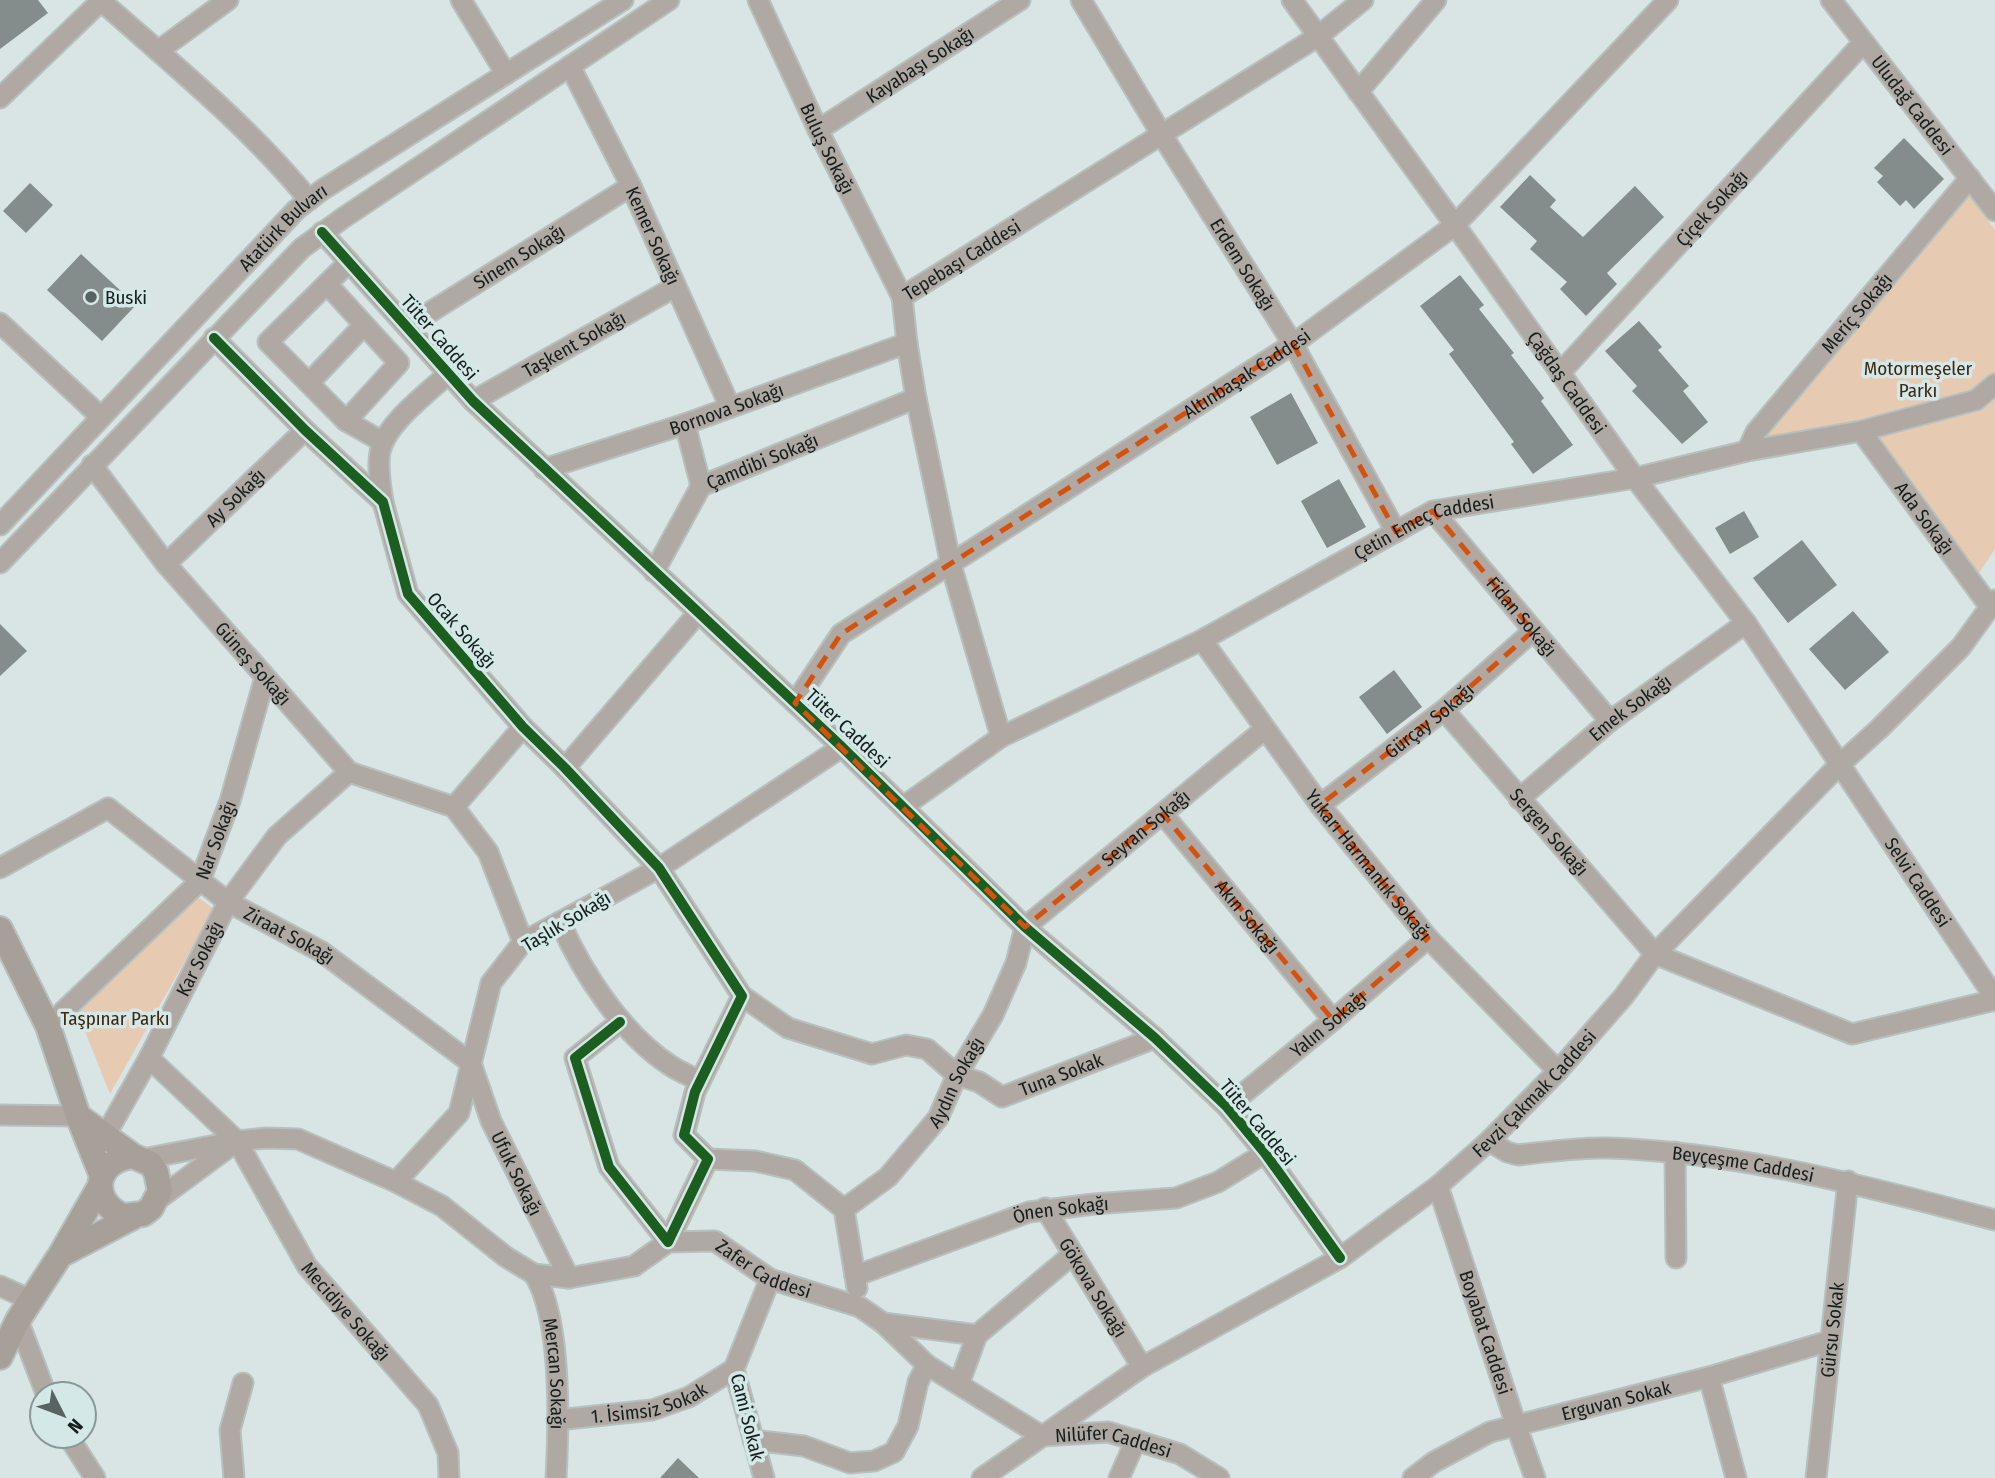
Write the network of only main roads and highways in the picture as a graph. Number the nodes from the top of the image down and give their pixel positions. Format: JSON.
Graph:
{"nodes":[{"id":1,"x":0,"y":929,"type":"edge"},
{"id":2,"x":78,"y":1116,"type":"junction"},
{"id":3,"x":138,"y":1158,"type":"junction"},
{"id":4,"x":101,"y":1181,"type":"junction"},
{"id":5,"x":133,"y":1217,"type":"junction"},
{"id":6,"x":61,"y":1254,"type":"junction"},
{"id":7,"x":0,"y":1357,"type":"edge"}],
"edges":[{"from":1,"to":2,"type":"main road"},
{"from":2,"to":3,"type":"main road"},
{"from":2,"to":4,"type":"main road"},
{"from":3,"to":4,"type":"main road"},
{"from":3,"to":5,"type":"main road"},
{"from":4,"to":5,"type":"main road"},
{"from":4,"to":6,"type":"main road"},
{"from":5,"to":6,"type":"main road"},
{"from":6,"to":7,"type":"main road"}]}
